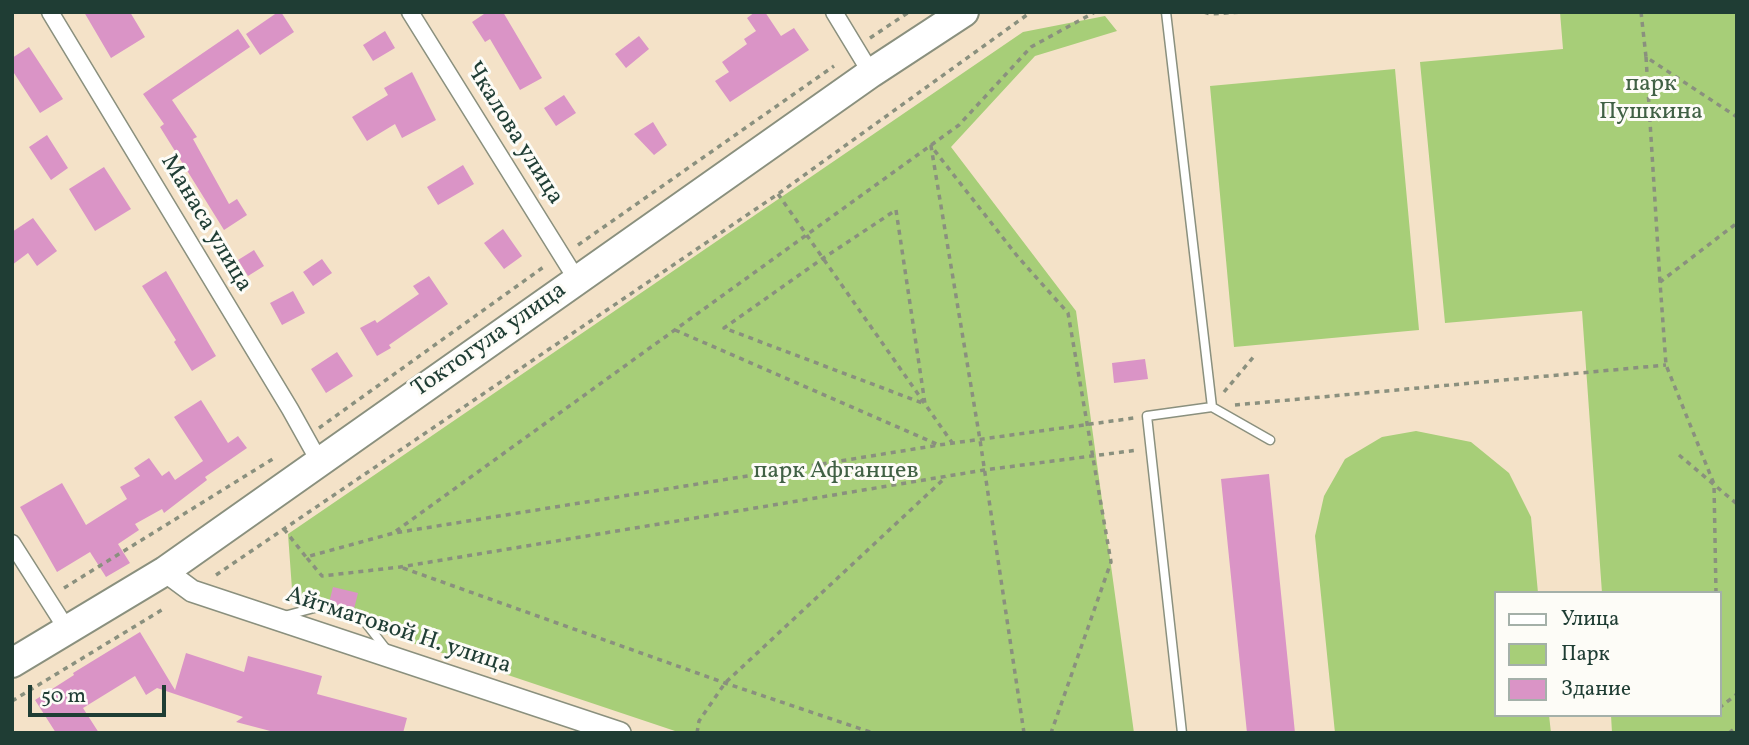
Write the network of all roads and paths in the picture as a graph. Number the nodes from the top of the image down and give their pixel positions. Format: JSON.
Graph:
{"nodes":[{"id":1,"x":50,"y":12,"type":"edge"},
{"id":2,"x":410,"y":12,"type":"edge"},
{"id":3,"x":834,"y":12,"type":"edge"},
{"id":4,"x":909,"y":12,"type":"edge"},
{"id":5,"x":964,"y":12,"type":"edge"},
{"id":6,"x":1031,"y":12,"type":"edge"},
{"id":7,"x":1095,"y":12,"type":"edge"},
{"id":8,"x":1166,"y":12,"type":"edge"},
{"id":9,"x":1204,"y":12,"type":"edge"},
{"id":10,"x":1242,"y":12,"type":"edge"},
{"id":11,"x":1493,"y":12,"type":"edge"},
{"id":12,"x":1519,"y":12,"type":"edge"},
{"id":13,"x":1642,"y":12,"type":"edge"},
{"id":14,"x":862,"y":43,"type":"dead end"},
{"id":15,"x":1646,"y":57,"type":"junction"},
{"id":16,"x":834,"y":66,"type":"dead end"},
{"id":17,"x":871,"y":73,"type":"junction"},
{"id":18,"x":1737,"y":117,"type":"edge"},
{"id":19,"x":932,"y":146,"type":"junction"},
{"id":20,"x":778,"y":194,"type":"junction"},
{"id":21,"x":1737,"y":223,"type":"edge"},
{"id":22,"x":806,"y":236,"type":"junction"},
{"id":23,"x":578,"y":245,"type":"dead end"},
{"id":24,"x":822,"y":259,"type":"junction"},
{"id":25,"x":545,"y":266,"type":"dead end"},
{"id":26,"x":577,"y":280,"type":"junction"},
{"id":27,"x":1660,"y":282,"type":"junction"},
{"id":28,"x":675,"y":330,"type":"junction"},
{"id":29,"x":1255,"y":355,"type":"dead end"},
{"id":30,"x":1666,"y":365,"type":"junction"},
{"id":31,"x":925,"y":404,"type":"junction"},
{"id":32,"x":1212,"y":407,"type":"junction"},
{"id":33,"x":1147,"y":416,"type":"junction"},
{"id":34,"x":1088,"y":424,"type":"junction"},
{"id":35,"x":315,"y":430,"type":"dead end"},
{"id":36,"x":980,"y":440,"type":"junction"},
{"id":37,"x":1270,"y":440,"type":"dead end"},
{"id":38,"x":953,"y":444,"type":"junction"},
{"id":39,"x":939,"y":445,"type":"junction"},
{"id":40,"x":1151,"y":448,"type":"junction"},
{"id":41,"x":1679,"y":454,"type":"dead end"},
{"id":42,"x":1092,"y":456,"type":"junction"},
{"id":43,"x":276,"y":457,"type":"dead end"},
{"id":44,"x":319,"y":461,"type":"junction"},
{"id":45,"x":984,"y":470,"type":"junction"},
{"id":46,"x":948,"y":476,"type":"junction"},
{"id":47,"x":1714,"y":484,"type":"junction"},
{"id":48,"x":1737,"y":504,"type":"edge"},
{"id":49,"x":284,"y":528,"type":"junction"},
{"id":50,"x":394,"y":533,"type":"junction"},
{"id":51,"x":12,"y":543,"type":"edge"},
{"id":52,"x":306,"y":557,"type":"junction"},
{"id":53,"x":400,"y":567,"type":"junction"},
{"id":54,"x":166,"y":571,"type":"junction"},
{"id":55,"x":216,"y":575,"type":"dead end"},
{"id":56,"x":64,"y":588,"type":"dead end"},
{"id":57,"x":1716,"y":591,"type":"edge"},
{"id":58,"x":165,"y":608,"type":"dead end"},
{"id":59,"x":68,"y":631,"type":"junction"},
{"id":60,"x":12,"y":663,"type":"edge"},
{"id":61,"x":724,"y":683,"type":"junction"},
{"id":62,"x":1737,"y":694,"type":"edge"},
{"id":63,"x":12,"y":701,"type":"edge"},
{"id":64,"x":1721,"y":706,"type":"edge"},
{"id":65,"x":1737,"y":727,"type":"edge"},
{"id":66,"x":620,"y":733,"type":"edge"},
{"id":67,"x":697,"y":733,"type":"edge"},
{"id":68,"x":873,"y":733,"type":"edge"},
{"id":69,"x":1024,"y":733,"type":"edge"},
{"id":70,"x":1051,"y":733,"type":"edge"},
{"id":71,"x":1182,"y":733,"type":"edge"},
{"id":72,"x":1729,"y":733,"type":"edge"}],
"edges":[{"from":1,"to":44,"type":"street","name":"Манаса улица"},
{"from":2,"to":26,"type":"street","name":"Чкалова улица"},
{"from":3,"to":17,"type":"street"},
{"from":4,"to":14,"type":"path"},
{"from":5,"to":17,"type":"highway","name":"Токтогула улица"},
{"from":6,"to":20,"type":"path"},
{"from":7,"to":19,"type":"path"},
{"from":8,"to":32,"type":"lane"},
{"from":9,"to":10,"type":"path"},
{"from":11,"to":12,"type":"path"},
{"from":13,"to":15,"type":"path"},
{"from":15,"to":18,"type":"path"},
{"from":15,"to":27,"type":"path"},
{"from":16,"to":23,"type":"path"},
{"from":17,"to":26,"type":"highway","name":"Токтогула улица"},
{"from":19,"to":22,"type":"path"},
{"from":19,"to":34,"type":"path"},
{"from":19,"to":36,"type":"path"},
{"from":20,"to":22,"type":"path"},
{"from":20,"to":49,"type":"path"},
{"from":21,"to":27,"type":"path"},
{"from":22,"to":24,"type":"path"},
{"from":22,"to":28,"type":"path"},
{"from":24,"to":31,"type":"path"},
{"from":24,"to":31,"type":"path"},
{"from":24,"to":31,"type":"path"},
{"from":25,"to":35,"type":"path"},
{"from":26,"to":44,"type":"highway","name":"Токтогула улица"},
{"from":27,"to":30,"type":"path"},
{"from":28,"to":39,"type":"path"},
{"from":28,"to":50,"type":"path"},
{"from":29,"to":32,"type":"path"},
{"from":30,"to":32,"type":"path"},
{"from":30,"to":47,"type":"path"},
{"from":31,"to":38,"type":"path"},
{"from":32,"to":33,"type":"lane"},
{"from":32,"to":37,"type":"lane"},
{"from":33,"to":34,"type":"path"},
{"from":33,"to":40,"type":"lane"},
{"from":34,"to":36,"type":"path"},
{"from":34,"to":42,"type":"path"},
{"from":36,"to":38,"type":"path"},
{"from":36,"to":45,"type":"path"},
{"from":38,"to":39,"type":"path"},
{"from":39,"to":50,"type":"path"},
{"from":40,"to":42,"type":"path"},
{"from":40,"to":71,"type":"lane"},
{"from":41,"to":47,"type":"path"},
{"from":42,"to":45,"type":"path"},
{"from":42,"to":70,"type":"path"},
{"from":43,"to":56,"type":"path"},
{"from":44,"to":54,"type":"highway","name":"Токтогула улица"},
{"from":45,"to":46,"type":"path"},
{"from":45,"to":69,"type":"path"},
{"from":46,"to":53,"type":"path"},
{"from":46,"to":61,"type":"path"},
{"from":47,"to":48,"type":"path"},
{"from":47,"to":57,"type":"path"},
{"from":49,"to":52,"type":"path"},
{"from":49,"to":55,"type":"path"},
{"from":50,"to":52,"type":"path"},
{"from":51,"to":59,"type":"street"},
{"from":52,"to":53,"type":"path"},
{"from":53,"to":61,"type":"path"},
{"from":54,"to":59,"type":"highway","name":"Токтогула улица"},
{"from":54,"to":66,"type":"main road","name":"Айтматовой Н. улица"},
{"from":58,"to":63,"type":"path"},
{"from":59,"to":60,"type":"highway","name":"Токтогула улица"},
{"from":61,"to":67,"type":"path"},
{"from":61,"to":68,"type":"path"},
{"from":62,"to":64,"type":"path"},
{"from":65,"to":72,"type":"path"}]}
